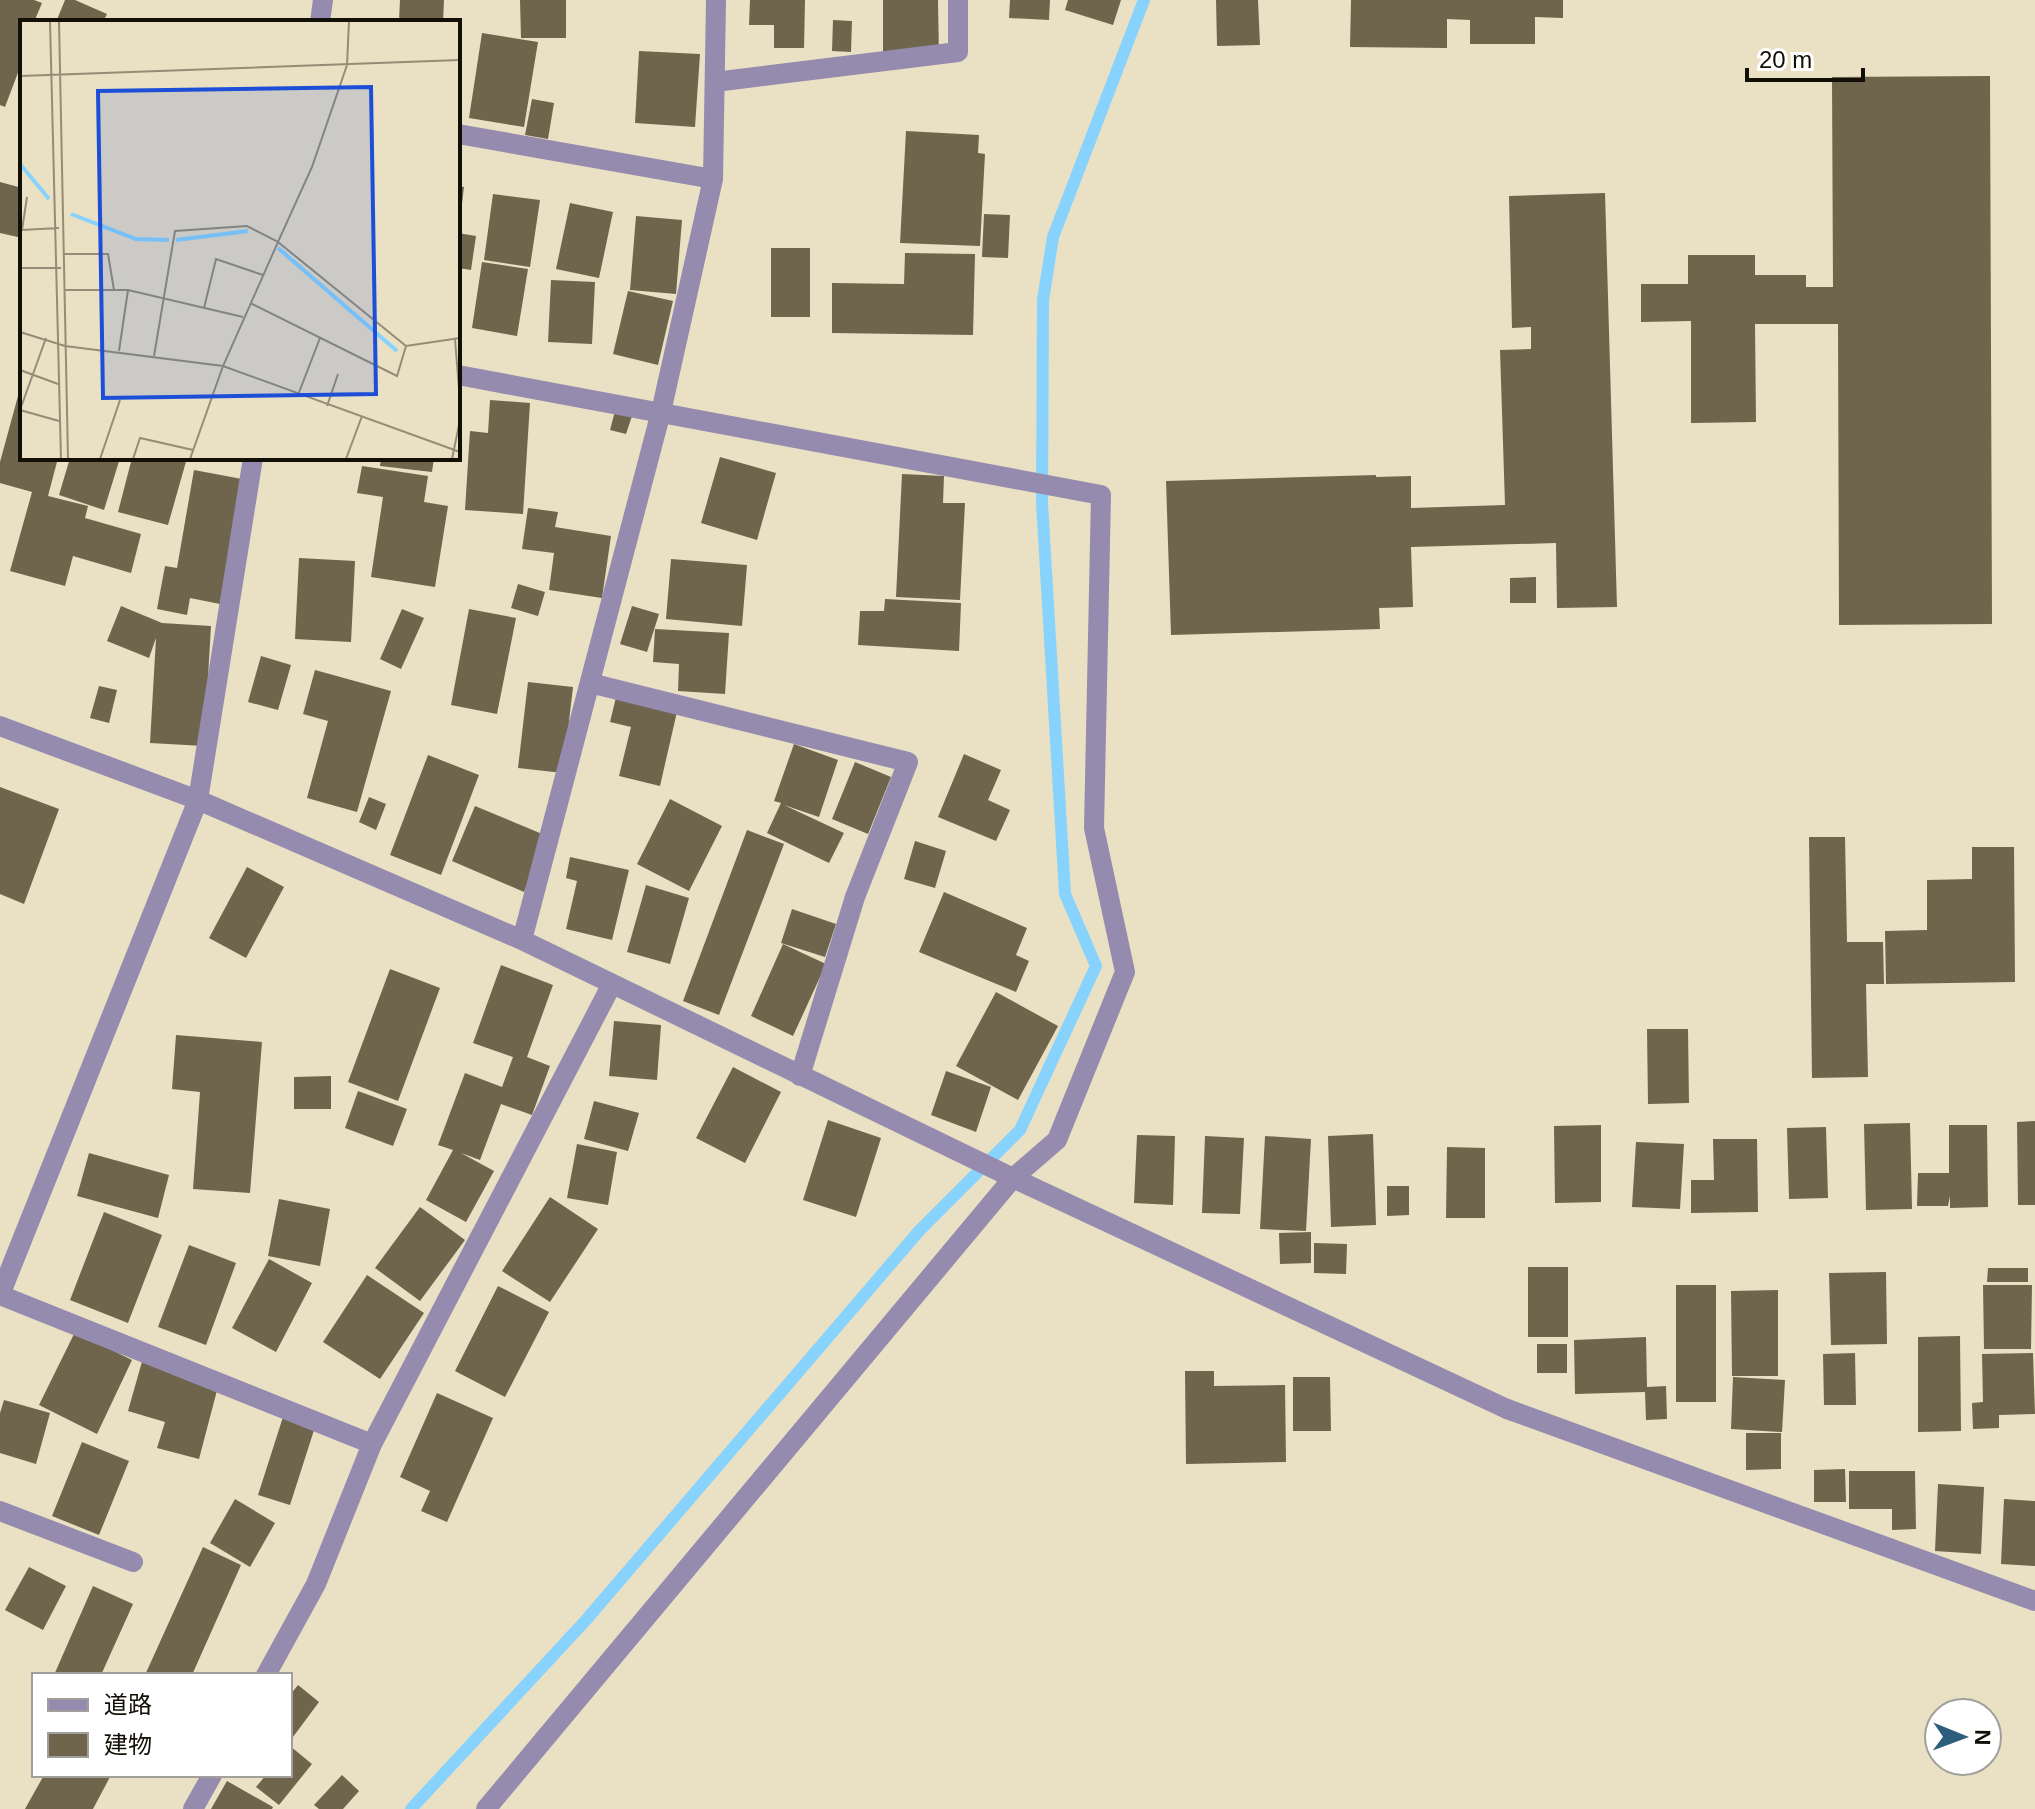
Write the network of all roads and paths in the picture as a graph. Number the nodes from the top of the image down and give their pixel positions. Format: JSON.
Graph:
{"nodes":[{"id":1,"x":323,"y":0,"type":"edge"},
{"id":2,"x":716,"y":0,"type":"edge"},
{"id":3,"x":958,"y":0,"type":"edge"},
{"id":4,"x":320,"y":20,"type":"edge"},
{"id":5,"x":715,"y":82,"type":"junction"},
{"id":6,"x":460,"y":134,"type":"edge"},
{"id":7,"x":713,"y":179,"type":"junction"},
{"id":8,"x":460,"y":375,"type":"edge"},
{"id":9,"x":661,"y":412,"type":"junction"},
{"id":10,"x":253,"y":460,"type":"edge"},
{"id":11,"x":590,"y":683,"type":"junction"},
{"id":12,"x":0,"y":726,"type":"edge"},
{"id":13,"x":198,"y":800,"type":"junction"},
{"id":14,"x":522,"y":940,"type":"junction"},
{"id":15,"x":612,"y":984,"type":"junction"},
{"id":16,"x":800,"y":1076,"type":"junction"},
{"id":17,"x":1013,"y":1178,"type":"junction"},
{"id":18,"x":0,"y":1295,"type":"edge"},
{"id":19,"x":372,"y":1444,"type":"junction"},
{"id":20,"x":0,"y":1511,"type":"edge"},
{"id":21,"x":133,"y":1562,"type":"dead end"},
{"id":22,"x":2035,"y":1601,"type":"edge"},
{"id":23,"x":267,"y":1673,"type":"edge"},
{"id":24,"x":211,"y":1777,"type":"edge"},
{"id":25,"x":193,"y":1809,"type":"edge"},
{"id":26,"x":486,"y":1809,"type":"edge"}],
"edges":[{"from":1,"to":4,"type":"street"},
{"from":2,"to":5,"type":"street"},
{"from":3,"to":5,"type":"street"},
{"from":5,"to":7,"type":"street"},
{"from":6,"to":7,"type":"street"},
{"from":7,"to":9,"type":"street"},
{"from":8,"to":9,"type":"street"},
{"from":9,"to":11,"type":"street"},
{"from":9,"to":17,"type":"street"},
{"from":10,"to":13,"type":"street"},
{"from":11,"to":14,"type":"street"},
{"from":11,"to":16,"type":"street"},
{"from":12,"to":13,"type":"street"},
{"from":13,"to":14,"type":"street"},
{"from":13,"to":18,"type":"street"},
{"from":14,"to":15,"type":"street"},
{"from":15,"to":16,"type":"street"},
{"from":15,"to":19,"type":"street"},
{"from":16,"to":17,"type":"street"},
{"from":17,"to":22,"type":"street"},
{"from":17,"to":26,"type":"street"},
{"from":18,"to":19,"type":"street"},
{"from":19,"to":23,"type":"street"},
{"from":20,"to":21,"type":"street"},
{"from":24,"to":25,"type":"street"}]}
